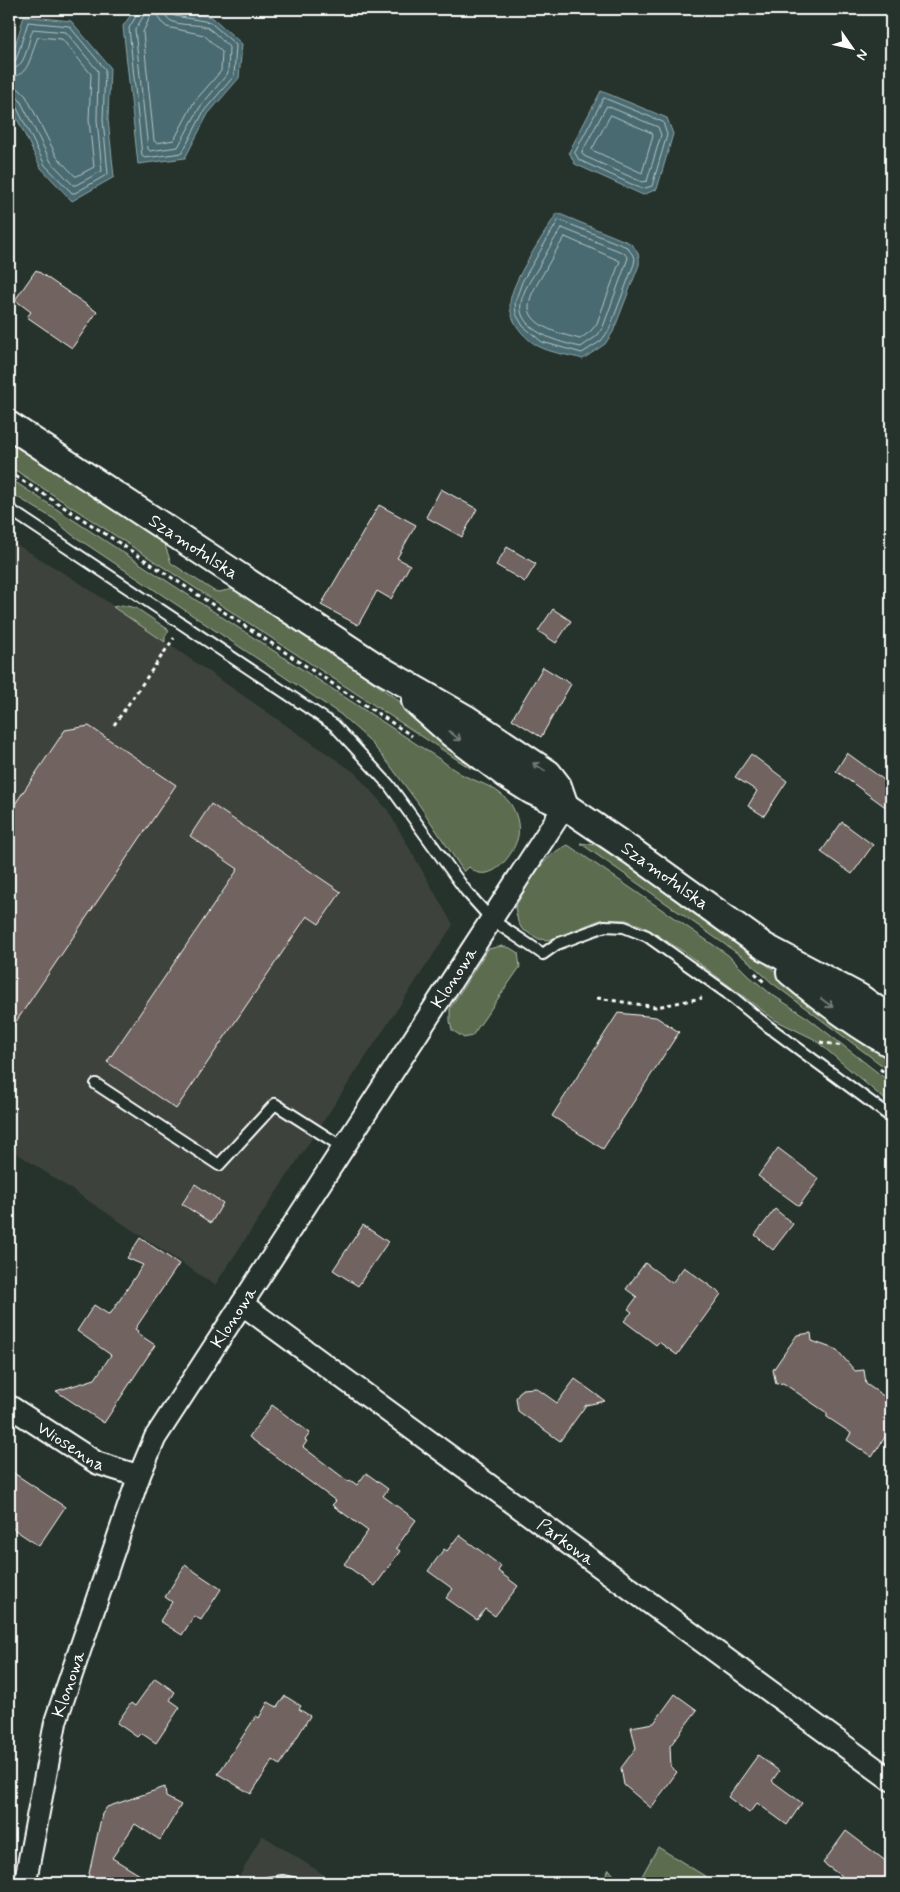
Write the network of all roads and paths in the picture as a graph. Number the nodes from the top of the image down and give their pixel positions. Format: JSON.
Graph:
{"nodes":[{"id":1,"x":9,"y":425,"type":"edge"},
{"id":2,"x":9,"y":472,"type":"edge"},
{"id":3,"x":9,"y":509,"type":"edge"},
{"id":4,"x":183,"y":625,"type":"junction"},
{"id":5,"x":114,"y":725,"type":"dead end"},
{"id":6,"x":420,"y":741,"type":"dead end"},
{"id":7,"x":565,"y":806,"type":"junction"},
{"id":8,"x":492,"y":920,"type":"junction"},
{"id":9,"x":727,"y":993,"type":"junction"},
{"id":10,"x":597,"y":998,"type":"dead end"},
{"id":11,"x":889,"y":1028,"type":"edge"},
{"id":12,"x":96,"y":1084,"type":"dead end"},
{"id":13,"x":891,"y":1117,"type":"edge"},
{"id":14,"x":344,"y":1148,"type":"junction"},
{"id":15,"x":242,"y":1304,"type":"junction"},
{"id":16,"x":9,"y":1406,"type":"edge"},
{"id":17,"x":139,"y":1476,"type":"junction"},
{"id":18,"x":891,"y":1780,"type":"edge"},
{"id":19,"x":25,"y":1883,"type":"edge"},
{"id":20,"x":268,"y":1883,"type":"edge"},
{"id":21,"x":293,"y":1883,"type":"edge"}],
"edges":[{"from":1,"to":7,"type":"street","name":"Szamotulska"},
{"from":2,"to":6,"type":"path"},
{"from":3,"to":4,"type":"lane"},
{"from":4,"to":5,"type":"path"},
{"from":4,"to":8,"type":"lane"},
{"from":7,"to":8,"type":"street","name":"Klonowa"},
{"from":7,"to":11,"type":"street","name":"Szamotulska"},
{"from":8,"to":9,"type":"lane"},
{"from":8,"to":14,"type":"street","name":"Klonowa"},
{"from":9,"to":10,"type":"path"},
{"from":9,"to":13,"type":"lane"},
{"from":12,"to":14,"type":"lane"},
{"from":14,"to":15,"type":"street","name":"Klonowa"},
{"from":15,"to":17,"type":"street","name":"Klonowa"},
{"from":15,"to":18,"type":"street","name":"Parkowa"},
{"from":16,"to":17,"type":"street","name":"Wiosenna"},
{"from":17,"to":19,"type":"street","name":"Klonowa"},
{"from":20,"to":21,"type":"lane"}]}
